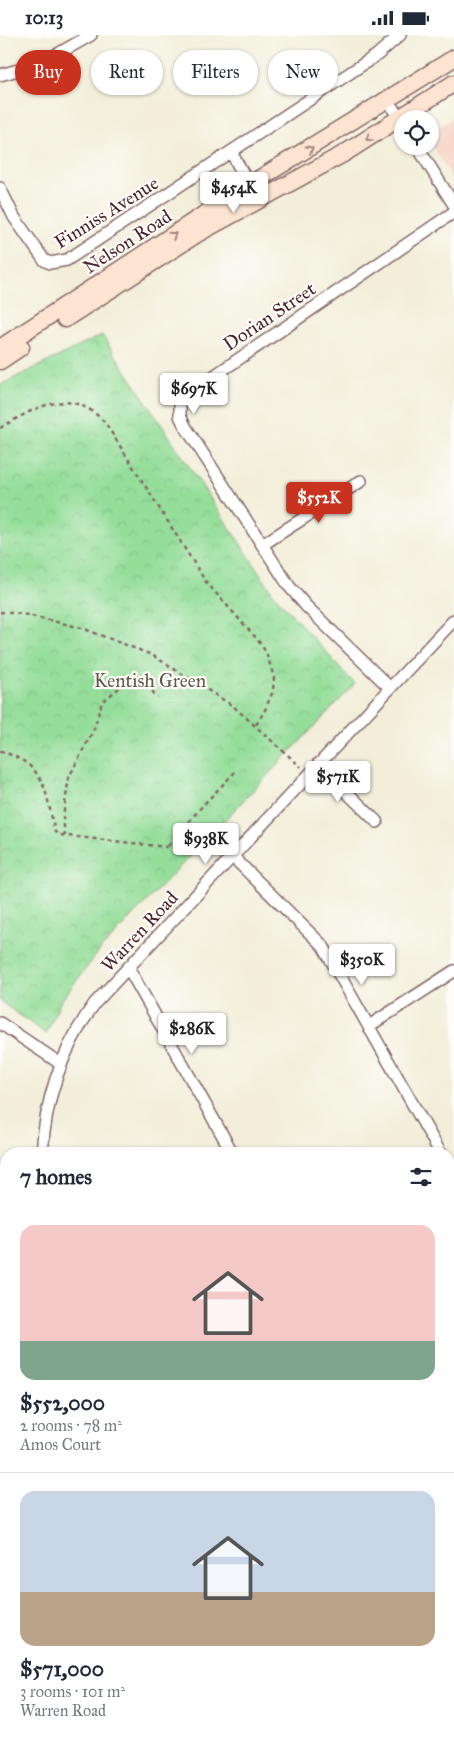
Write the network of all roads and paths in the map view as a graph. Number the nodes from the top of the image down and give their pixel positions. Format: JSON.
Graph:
{"nodes":[{"id":1,"x":91,"y":35,"type":"edge"},
{"id":2,"x":400,"y":35,"type":"edge"},
{"id":3,"x":454,"y":58,"type":"edge"},
{"id":4,"x":0,"y":75,"type":"edge"},
{"id":5,"x":454,"y":83,"type":"edge"},
{"id":6,"x":388,"y":100,"type":"junction"},
{"id":7,"x":394,"y":110,"type":"edge"},
{"id":8,"x":416,"y":110,"type":"edge"},
{"id":9,"x":394,"y":125,"type":"edge"},
{"id":10,"x":231,"y":152,"type":"junction"},
{"id":11,"x":423,"y":155,"type":"edge"},
{"id":12,"x":249,"y":185,"type":"junction"},
{"id":13,"x":0,"y":189,"type":"edge"},
{"id":14,"x":258,"y":201,"type":"junction"},
{"id":15,"x":454,"y":205,"type":"edge"},
{"id":16,"x":454,"y":212,"type":"edge"},
{"id":17,"x":0,"y":348,"type":"edge"},
{"id":18,"x":0,"y":361,"type":"edge"},
{"id":19,"x":0,"y":428,"type":"edge"},
{"id":20,"x":361,"y":481,"type":"dead end"},
{"id":21,"x":262,"y":545,"type":"junction"},
{"id":22,"x":0,"y":612,"type":"edge"},
{"id":23,"x":454,"y":620,"type":"edge"},
{"id":24,"x":389,"y":687,"type":"junction"},
{"id":25,"x":158,"y":697,"type":"dead end"},
{"id":26,"x":256,"y":725,"type":"junction"},
{"id":27,"x":0,"y":751,"type":"edge"},
{"id":28,"x":318,"y":764,"type":"junction"},
{"id":29,"x":235,"y":772,"type":"dead end"},
{"id":30,"x":308,"y":775,"type":"junction"},
{"id":31,"x":377,"y":822,"type":"dead end"},
{"id":32,"x":66,"y":836,"type":"junction"},
{"id":33,"x":168,"y":846,"type":"junction"},
{"id":34,"x":232,"y":856,"type":"junction"},
{"id":35,"x":223,"y":865,"type":"junction"},
{"id":36,"x":129,"y":969,"type":"junction"},
{"id":37,"x":454,"y":971,"type":"edge"},
{"id":38,"x":0,"y":1023,"type":"edge"},
{"id":39,"x":369,"y":1026,"type":"junction"},
{"id":40,"x":62,"y":1064,"type":"junction"},
{"id":41,"x":43,"y":1147,"type":"edge"},
{"id":42,"x":229,"y":1147,"type":"edge"},
{"id":43,"x":437,"y":1147,"type":"edge"}],
"edges":[{"from":1,"to":4,"type":"street"},
{"from":2,"to":10,"type":"street","name":"Finniss Avenue"},
{"from":3,"to":6,"type":"main road","name":"Nelson Road"},
{"from":5,"to":8,"type":"main road","name":"Nelson Road"},
{"from":6,"to":7,"type":"street"},
{"from":12,"to":6,"type":"main road","name":"Nelson Road","one_way":true},
{"from":9,"to":14,"type":"main road","name":"Nelson Road","one_way":true},
{"from":10,"to":12,"type":"street"},
{"from":10,"to":13,"type":"street","name":"Finniss Avenue"},
{"from":11,"to":15,"type":"street"},
{"from":12,"to":14,"type":"street"},
{"from":17,"to":12,"type":"main road","name":"Nelson Road","one_way":true},
{"from":14,"to":18,"type":"main road","name":"Nelson Road"},
{"from":16,"to":21,"type":"street","name":"Dorian Street"},
{"from":19,"to":26,"type":"path"},
{"from":20,"to":21,"type":"street"},
{"from":21,"to":24,"type":"street","name":"Dorian Street"},
{"from":22,"to":26,"type":"path"},
{"from":23,"to":24,"type":"street","name":"Warren Road"},
{"from":24,"to":28,"type":"street","name":"Warren Road"},
{"from":25,"to":32,"type":"path"},
{"from":26,"to":30,"type":"path"},
{"from":27,"to":32,"type":"path"},
{"from":28,"to":30,"type":"street","name":"Warren Road"},
{"from":28,"to":31,"type":"street"},
{"from":29,"to":33,"type":"path"},
{"from":30,"to":34,"type":"street","name":"Warren Road"},
{"from":32,"to":33,"type":"path"},
{"from":33,"to":35,"type":"path"},
{"from":34,"to":35,"type":"street","name":"Warren Road"},
{"from":34,"to":39,"type":"street"},
{"from":35,"to":36,"type":"street","name":"Warren Road"},
{"from":36,"to":40,"type":"street","name":"Warren Road"},
{"from":36,"to":42,"type":"street"},
{"from":37,"to":39,"type":"street"},
{"from":38,"to":40,"type":"street"},
{"from":39,"to":43,"type":"street"},
{"from":40,"to":41,"type":"street","name":"Warren Road"}]}
